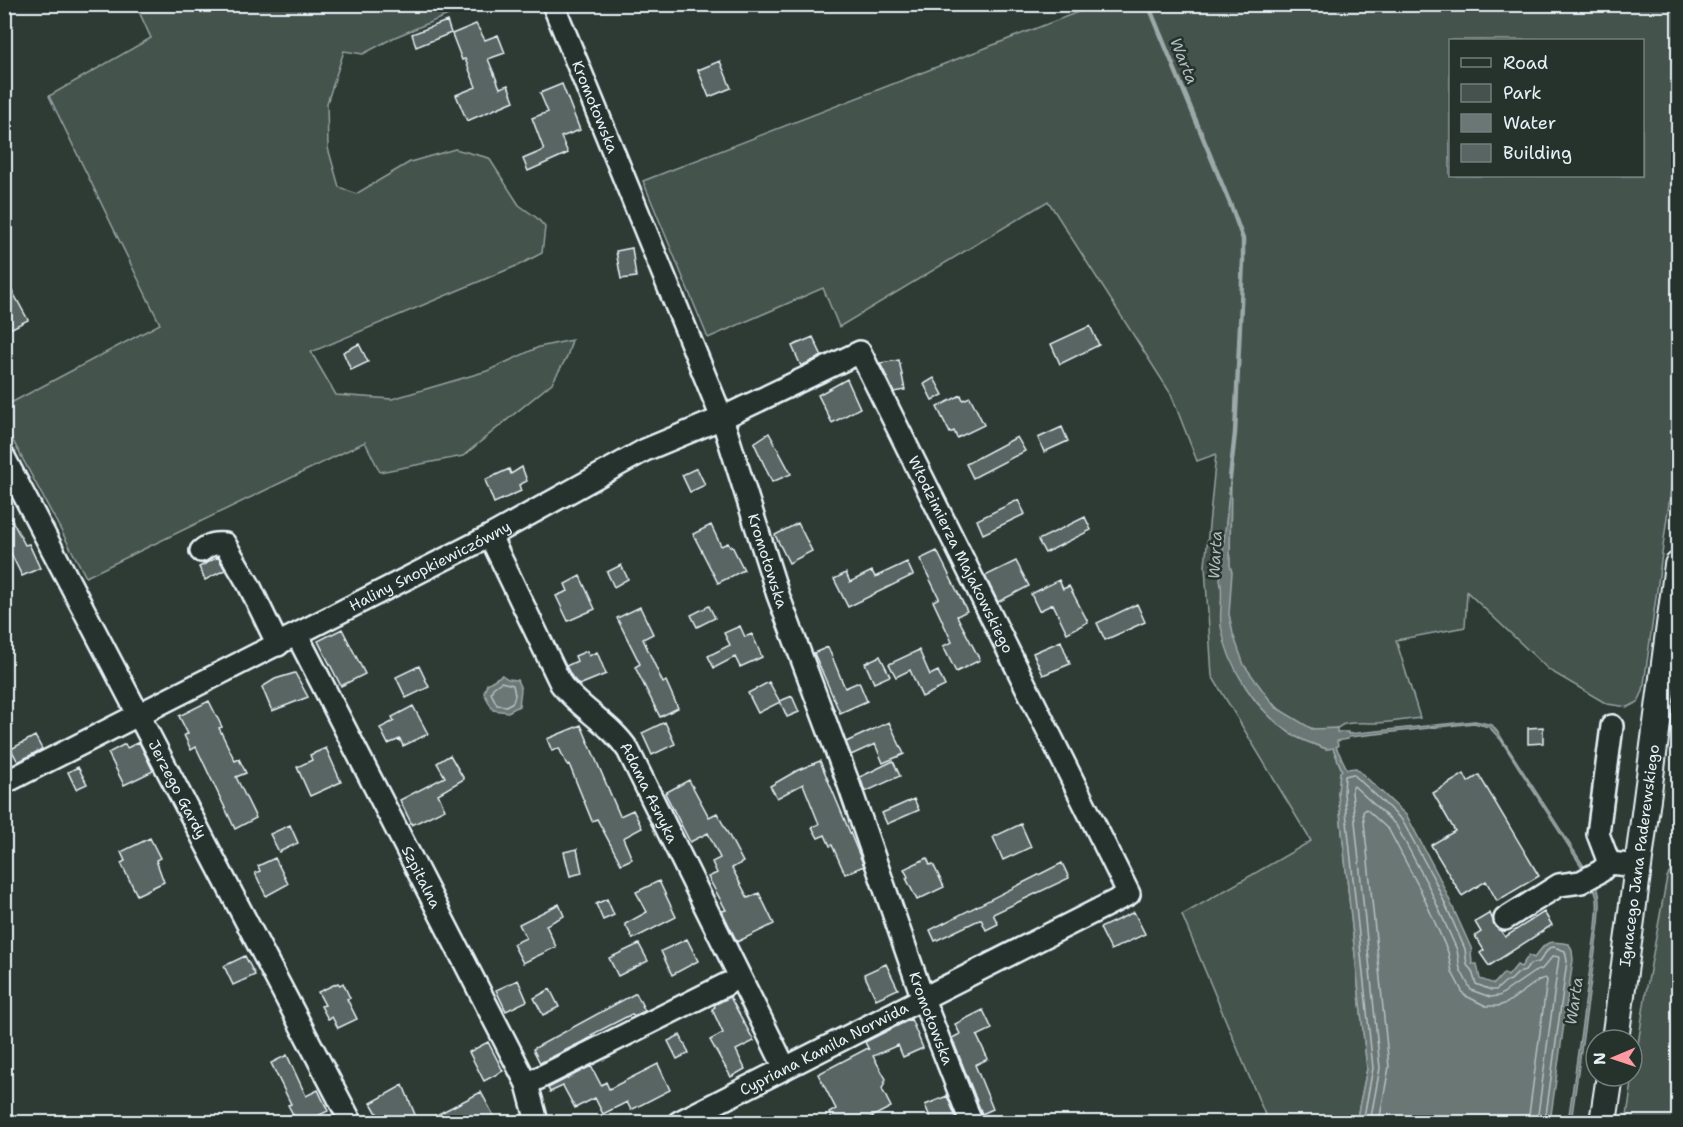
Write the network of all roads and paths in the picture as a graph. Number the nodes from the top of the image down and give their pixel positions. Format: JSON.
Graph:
{"nodes":[{"id":1,"x":553,"y":4,"type":"edge"},
{"id":2,"x":722,"y":418,"type":"junction"},
{"id":3,"x":4,"y":457,"type":"edge"},
{"id":4,"x":490,"y":536,"type":"junction"},
{"id":5,"x":201,"y":550,"type":"dead end"},
{"id":6,"x":1678,"y":565,"type":"edge"},
{"id":7,"x":297,"y":635,"type":"junction"},
{"id":8,"x":278,"y":645,"type":"junction"},
{"id":9,"x":139,"y":714,"type":"junction"},
{"id":10,"x":1612,"y":726,"type":"dead end"},
{"id":11,"x":4,"y":783,"type":"edge"},
{"id":12,"x":1639,"y":866,"type":"junction"},
{"id":13,"x":1605,"y":867,"type":"junction"},
{"id":14,"x":1130,"y":894,"type":"joint"},
{"id":15,"x":1505,"y":919,"type":"dead end"},
{"id":16,"x":727,"y":984,"type":"dead end"},
{"id":17,"x":923,"y":999,"type":"junction"},
{"id":18,"x":1617,"y":1028,"type":"edge"},
{"id":19,"x":785,"y":1068,"type":"junction"},
{"id":20,"x":527,"y":1084,"type":"junction"},
{"id":21,"x":1608,"y":1088,"type":"edge"},
{"id":22,"x":351,"y":1122,"type":"edge"},
{"id":23,"x":537,"y":1122,"type":"edge"},
{"id":24,"x":678,"y":1122,"type":"edge"},
{"id":25,"x":971,"y":1122,"type":"edge"},
{"id":26,"x":1603,"y":1122,"type":"edge"}],
"edges":[{"from":1,"to":2,"type":"street","name":"Kromołowska"},
{"from":2,"to":4,"type":"street","name":"Haliny Snopkiewiczówny"},
{"from":2,"to":14,"type":"street","name":"Włodzimierza Majakowskiego"},
{"from":2,"to":17,"type":"street","name":"Kromołowska"},
{"from":3,"to":9,"type":"street","name":"Jerzego Gardy"},
{"from":4,"to":7,"type":"street","name":"Haliny Snopkiewiczówny"},
{"from":4,"to":19,"type":"street","name":"Adama Asnyka"},
{"from":5,"to":8,"type":"street"},
{"from":6,"to":12,"type":"main road","name":"Ignacego Jana Paderewskiego"},
{"from":7,"to":8,"type":"street","name":"Haliny Snopkiewiczówny"},
{"from":7,"to":20,"type":"street","name":"Szpitalna"},
{"from":8,"to":9,"type":"street","name":"Haliny Snopkiewiczówny"},
{"from":9,"to":11,"type":"street","name":"Haliny Snopkiewiczówny"},
{"from":9,"to":22,"type":"street","name":"Jerzego Gardy"},
{"from":10,"to":13,"type":"street"},
{"from":12,"to":13,"type":"street"},
{"from":12,"to":18,"type":"main road","name":"Ignacego Jana Paderewskiego"},
{"from":13,"to":15,"type":"street"},
{"from":14,"to":17,"type":"street","name":"Cypriana Kamila Norwida"},
{"from":16,"to":20,"type":"street"},
{"from":17,"to":19,"type":"street","name":"Cypriana Kamila Norwida"},
{"from":17,"to":25,"type":"street","name":"Kromołowska"},
{"from":19,"to":24,"type":"street","name":"Cypriana Kamila Norwida"},
{"from":20,"to":23,"type":"street","name":"Szpitalna"},
{"from":21,"to":26,"type":"main road"}]}
